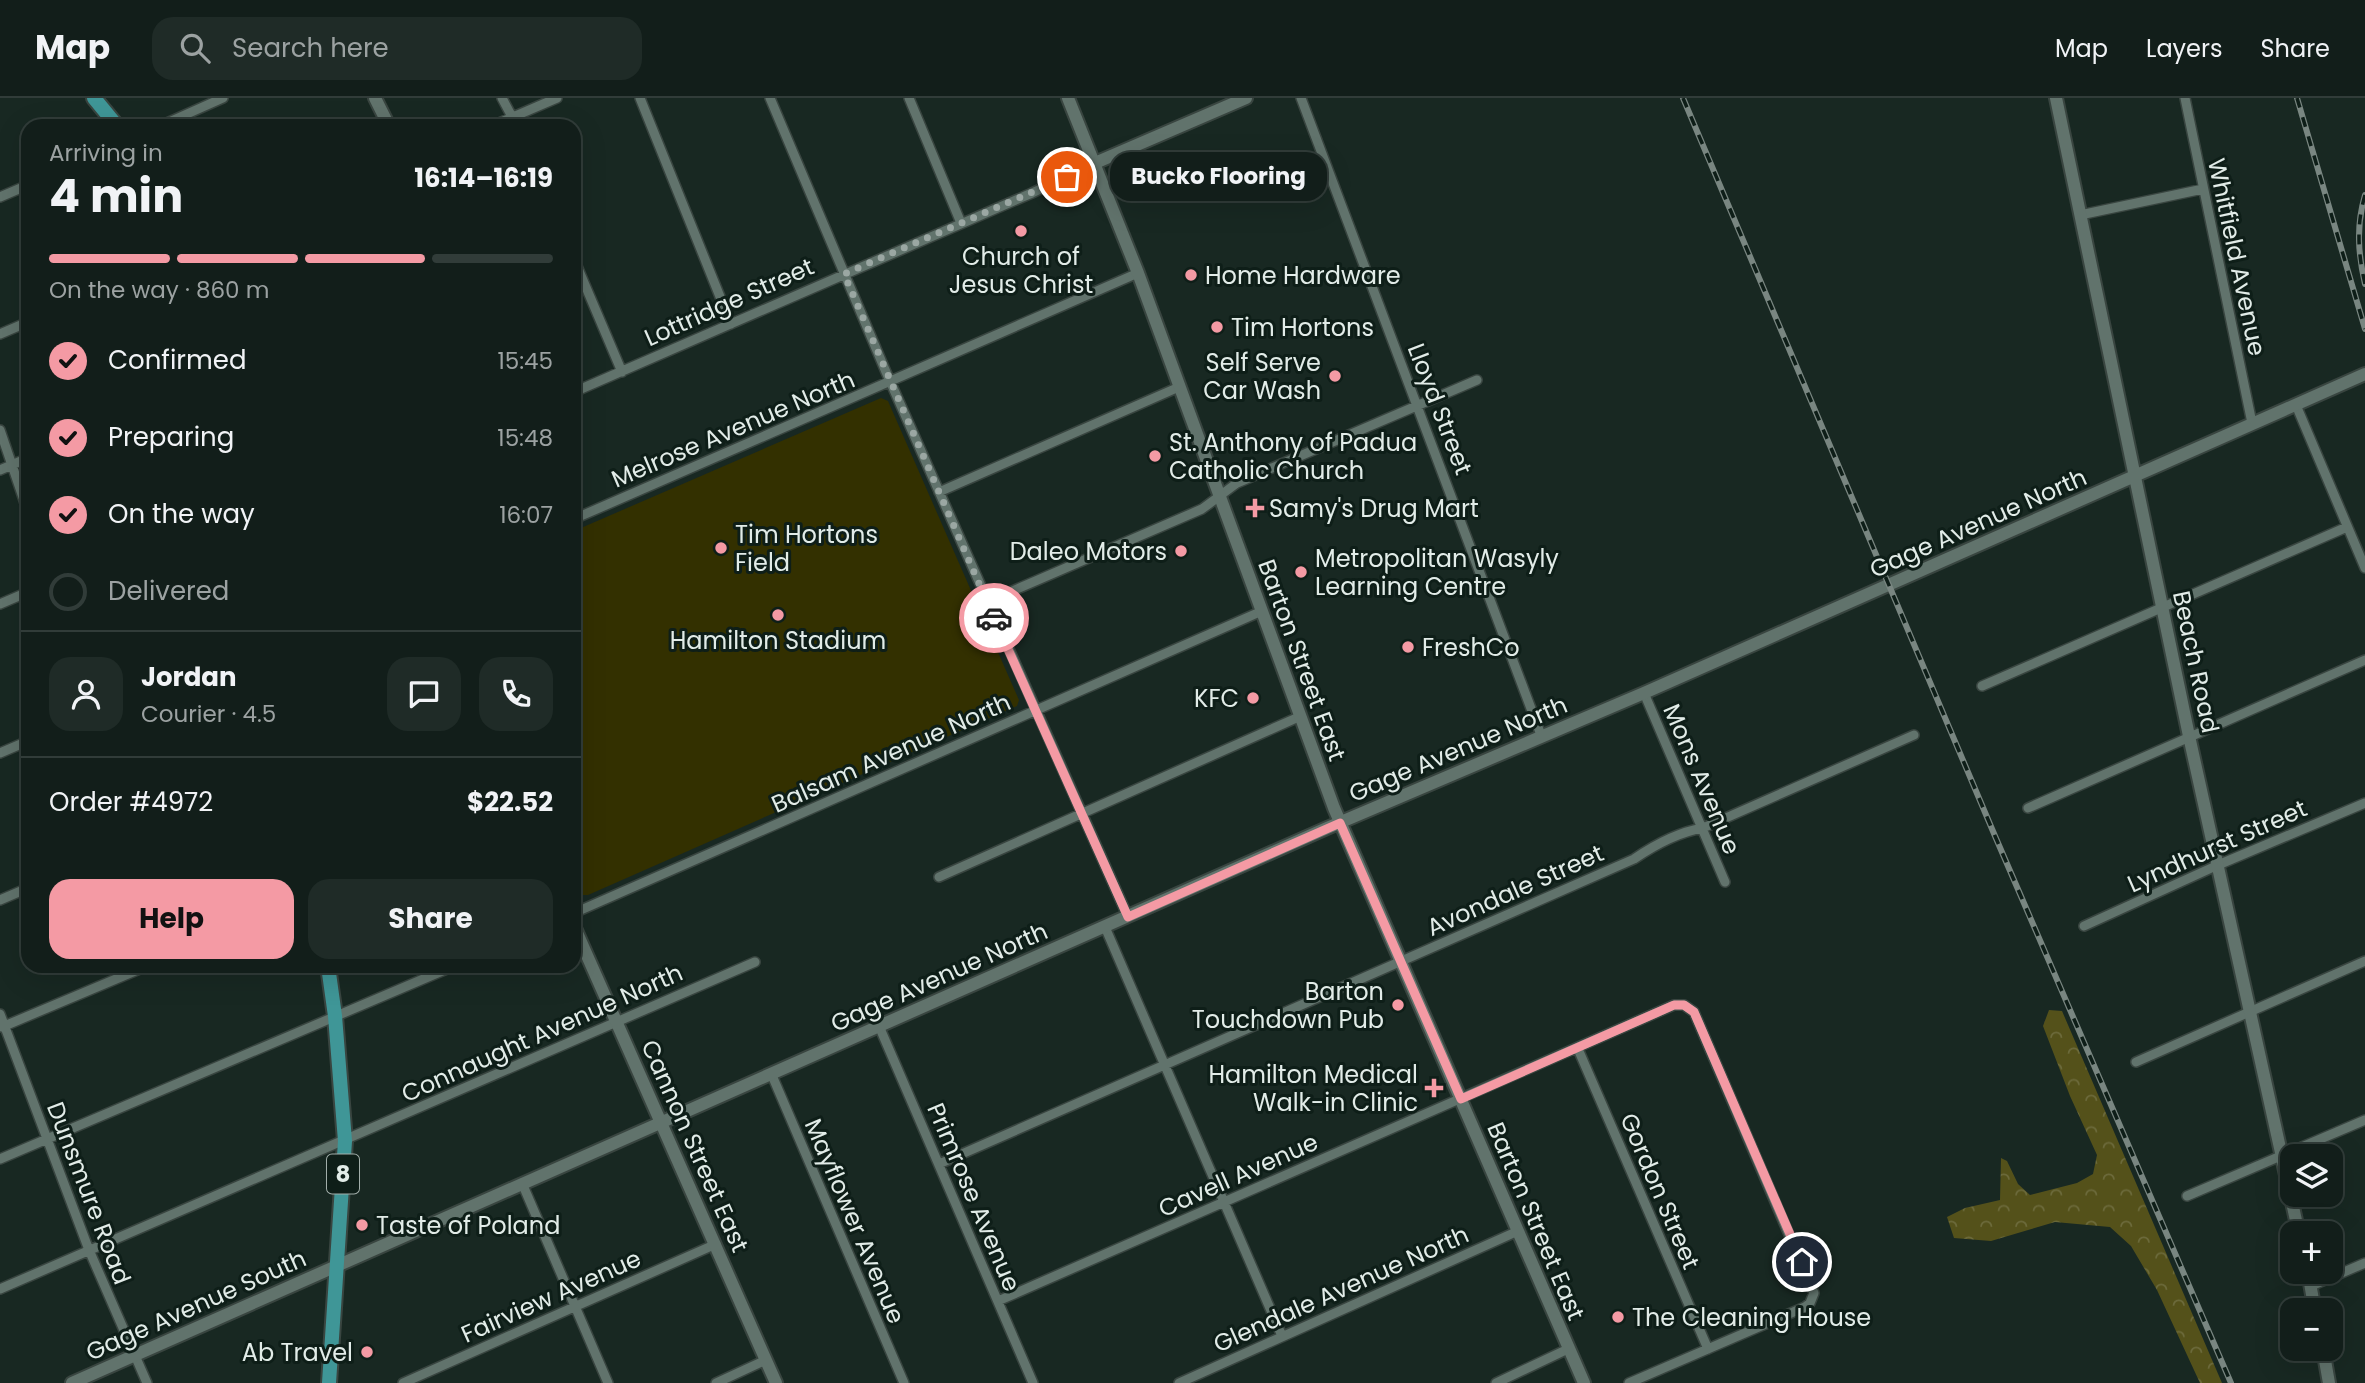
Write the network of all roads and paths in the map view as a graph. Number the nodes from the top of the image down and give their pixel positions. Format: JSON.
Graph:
{"nodes":[{"id":1,"x":94,"y":98,"type":"edge"},
{"id":2,"x":223,"y":98,"type":"edge"},
{"id":3,"x":375,"y":98,"type":"edge"},
{"id":4,"x":502,"y":98,"type":"edge"},
{"id":5,"x":557,"y":98,"type":"edge"},
{"id":6,"x":640,"y":98,"type":"edge"},
{"id":7,"x":770,"y":98,"type":"edge"},
{"id":8,"x":909,"y":98,"type":"edge"},
{"id":9,"x":1068,"y":98,"type":"edge"},
{"id":10,"x":1301,"y":98,"type":"edge"},
{"id":11,"x":2056,"y":98,"type":"edge"},
{"id":12,"x":2185,"y":98,"type":"edge"},
{"id":13,"x":1239,"y":99,"type":"edge"},
{"id":14,"x":111,"y":119,"type":"edge"},
{"id":15,"x":176,"y":119,"type":"edge"},
{"id":16,"x":386,"y":119,"type":"edge"},
{"id":17,"x":513,"y":119,"type":"edge"},
{"id":18,"x":520,"y":119,"type":"edge"},
{"id":19,"x":1095,"y":163,"type":"junction"},
{"id":20,"x":21,"y":188,"type":"edge"},
{"id":21,"x":2203,"y":189,"type":"junction"},
{"id":22,"x":0,"y":197,"type":"edge"},
{"id":23,"x":2080,"y":215,"type":"junction"},
{"id":24,"x":961,"y":223,"type":"junction"},
{"id":25,"x":1138,"y":273,"type":"junction"},
{"id":26,"x":844,"y":274,"type":"junction"},
{"id":27,"x":581,"y":275,"type":"edge"},
{"id":28,"x":731,"y":324,"type":"junction"},
{"id":29,"x":21,"y":325,"type":"edge"},
{"id":30,"x":0,"y":334,"type":"edge"},
{"id":31,"x":622,"y":372,"type":"junction"},
{"id":32,"x":2365,"y":374,"type":"edge"},
{"id":33,"x":1477,"y":380,"type":"dead end"},
{"id":34,"x":890,"y":382,"type":"junction"},
{"id":35,"x":1179,"y":387,"type":"junction"},
{"id":36,"x":581,"y":389,"type":"edge"},
{"id":37,"x":2296,"y":405,"type":"junction"},
{"id":38,"x":1419,"y":407,"type":"junction"},
{"id":39,"x":2252,"y":423,"type":"junction"},
{"id":40,"x":0,"y":430,"type":"edge"},
{"id":41,"x":21,"y":461,"type":"edge"},
{"id":42,"x":13,"y":465,"type":"junction"},
{"id":43,"x":0,"y":470,"type":"edge"},
{"id":44,"x":2137,"y":475,"type":"junction"},
{"id":45,"x":21,"y":490,"type":"edge"},
{"id":46,"x":939,"y":492,"type":"junction"},
{"id":47,"x":1219,"y":496,"type":"junction"},
{"id":48,"x":581,"y":516,"type":"edge"},
{"id":49,"x":2347,"y":527,"type":"junction"},
{"id":50,"x":2365,"y":568,"type":"edge"},
{"id":51,"x":21,"y":595,"type":"edge"},
{"id":52,"x":987,"y":602,"type":"junction"},
{"id":53,"x":0,"y":604,"type":"edge"},
{"id":54,"x":2162,"y":607,"type":"junction"},
{"id":55,"x":1262,"y":611,"type":"junction"},
{"id":56,"x":2365,"y":660,"type":"edge"},
{"id":57,"x":1982,"y":686,"type":"dead end"},
{"id":58,"x":1644,"y":693,"type":"junction"},
{"id":59,"x":1035,"y":710,"type":"junction"},
{"id":60,"x":1301,"y":716,"type":"junction"},
{"id":61,"x":1541,"y":735,"type":"junction"},
{"id":62,"x":1914,"y":735,"type":"dead end"},
{"id":63,"x":2189,"y":736,"type":"junction"},
{"id":64,"x":21,"y":744,"type":"edge"},
{"id":65,"x":0,"y":753,"type":"edge"},
{"id":66,"x":2365,"y":803,"type":"edge"},
{"id":67,"x":2028,"y":808,"type":"dead end"},
{"id":68,"x":1082,"y":813,"type":"junction"},
{"id":69,"x":1340,"y":823,"type":"junction"},
{"id":70,"x":1703,"y":828,"type":"junction"},
{"id":71,"x":2218,"y":865,"type":"junction"},
{"id":72,"x":939,"y":877,"type":"dead end"},
{"id":73,"x":1725,"y":881,"type":"dead end"},
{"id":74,"x":21,"y":891,"type":"edge"},
{"id":75,"x":0,"y":900,"type":"edge"},
{"id":76,"x":581,"y":910,"type":"edge"},
{"id":77,"x":1128,"y":917,"type":"junction"},
{"id":78,"x":2084,"y":926,"type":"dead end"},
{"id":79,"x":1105,"y":927,"type":"junction"},
{"id":80,"x":581,"y":942,"type":"edge"},
{"id":81,"x":1401,"y":961,"type":"junction"},
{"id":82,"x":2365,"y":961,"type":"edge"},
{"id":83,"x":755,"y":962,"type":"dead end"},
{"id":84,"x":130,"y":973,"type":"edge"},
{"id":85,"x":329,"y":973,"type":"edge"},
{"id":86,"x":438,"y":973,"type":"edge"},
{"id":87,"x":2251,"y":1010,"type":"junction"},
{"id":88,"x":0,"y":1014,"type":"edge"},
{"id":89,"x":335,"y":1016,"type":"junction"},
{"id":90,"x":616,"y":1021,"type":"junction"},
{"id":91,"x":879,"y":1026,"type":"junction"},
{"id":92,"x":2,"y":1027,"type":"edge"},
{"id":93,"x":1578,"y":1049,"type":"junction"},
{"id":94,"x":2136,"y":1062,"type":"dead end"},
{"id":95,"x":1166,"y":1066,"type":"junction"},
{"id":96,"x":771,"y":1073,"type":"junction"},
{"id":97,"x":1461,"y":1099,"type":"junction"},
{"id":98,"x":2365,"y":1120,"type":"edge"},
{"id":99,"x":661,"y":1122,"type":"junction"},
{"id":100,"x":47,"y":1138,"type":"junction"},
{"id":101,"x":345,"y":1141,"type":"junction"},
{"id":102,"x":2310,"y":1144,"type":"edge"},
{"id":103,"x":2280,"y":1147,"type":"edge"},
{"id":104,"x":2280,"y":1157,"type":"edge"},
{"id":105,"x":0,"y":1159,"type":"edge"},
{"id":106,"x":939,"y":1164,"type":"junction"},
{"id":107,"x":522,"y":1183,"type":"junction"},
{"id":108,"x":2187,"y":1196,"type":"dead end"},
{"id":109,"x":1224,"y":1202,"type":"junction"},
{"id":110,"x":1518,"y":1231,"type":"junction"},
{"id":111,"x":716,"y":1244,"type":"junction"},
{"id":112,"x":89,"y":1250,"type":"junction"},
{"id":113,"x":2365,"y":1263,"type":"edge"},
{"id":114,"x":337,"y":1265,"type":"junction"},
{"id":115,"x":2311,"y":1286,"type":"joint"},
{"id":116,"x":0,"y":1289,"type":"edge"},
{"id":117,"x":2313,"y":1298,"type":"edge"},
{"id":118,"x":998,"y":1301,"type":"junction"},
{"id":119,"x":575,"y":1306,"type":"junction"},
{"id":120,"x":1282,"y":1336,"type":"junction"},
{"id":121,"x":1568,"y":1349,"type":"junction"},
{"id":122,"x":1708,"y":1349,"type":"junction"},
{"id":123,"x":134,"y":1355,"type":"junction"},
{"id":124,"x":766,"y":1360,"type":"junction"},
{"id":125,"x":2325,"y":1361,"type":"edge"},
{"id":126,"x":72,"y":1383,"type":"edge"},
{"id":127,"x":147,"y":1383,"type":"edge"},
{"id":128,"x":329,"y":1383,"type":"edge"},
{"id":129,"x":403,"y":1383,"type":"edge"},
{"id":130,"x":608,"y":1383,"type":"edge"},
{"id":131,"x":716,"y":1383,"type":"edge"},
{"id":132,"x":776,"y":1383,"type":"edge"},
{"id":133,"x":904,"y":1383,"type":"edge"},
{"id":134,"x":1033,"y":1383,"type":"edge"},
{"id":135,"x":1179,"y":1383,"type":"edge"},
{"id":136,"x":1496,"y":1383,"type":"edge"},
{"id":137,"x":1584,"y":1383,"type":"edge"},
{"id":138,"x":1629,"y":1383,"type":"edge"},
{"id":139,"x":2329,"y":1383,"type":"edge"}],
"edges":[{"from":1,"to":14,"type":"main road"},
{"from":2,"to":15,"type":"street"},
{"from":3,"to":16,"type":"main road"},
{"from":4,"to":17,"type":"street"},
{"from":5,"to":18,"type":"street"},
{"from":6,"to":28,"type":"street"},
{"from":7,"to":26,"type":"street"},
{"from":8,"to":24,"type":"street"},
{"from":9,"to":19,"type":"main road","name":"Barton Street East"},
{"from":10,"to":38,"type":"street","name":"Lloyd Street"},
{"from":11,"to":23,"type":"main road","name":"Beach Road"},
{"from":12,"to":21,"type":"street","name":"Whitfield Avenue"},
{"from":13,"to":19,"type":"main road","name":"Lottridge Street"},
{"from":19,"to":24,"type":"street","name":"Lottridge Street"},
{"from":19,"to":25,"type":"main road","name":"Barton Street East"},
{"from":20,"to":22,"type":"street"},
{"from":21,"to":23,"type":"street"},
{"from":21,"to":39,"type":"street","name":"Whitfield Avenue"},
{"from":23,"to":44,"type":"main road","name":"Beach Road"},
{"from":24,"to":26,"type":"street","name":"Lottridge Street"},
{"from":25,"to":34,"type":"street","name":"Melrose Avenue North"},
{"from":25,"to":35,"type":"main road","name":"Barton Street East"},
{"from":26,"to":28,"type":"street","name":"Lottridge Street"},
{"from":26,"to":34,"type":"street"},
{"from":27,"to":31,"type":"street"},
{"from":28,"to":31,"type":"street","name":"Lottridge Street"},
{"from":29,"to":30,"type":"street"},
{"from":31,"to":36,"type":"street","name":"Lottridge Street"},
{"from":32,"to":37,"type":"main road","name":"Gage Avenue North"},
{"from":33,"to":38,"type":"street"},
{"from":34,"to":46,"type":"street"},
{"from":34,"to":48,"type":"street","name":"Melrose Avenue North"},
{"from":35,"to":46,"type":"street"},
{"from":35,"to":47,"type":"main road","name":"Barton Street East"},
{"from":37,"to":39,"type":"main road","name":"Gage Avenue North"},
{"from":37,"to":49,"type":"street"},
{"from":38,"to":47,"type":"street"},
{"from":38,"to":61,"type":"street","name":"Lloyd Street"},
{"from":39,"to":44,"type":"main road","name":"Gage Avenue North"},
{"from":40,"to":42,"type":"street"},
{"from":41,"to":42,"type":"street"},
{"from":42,"to":43,"type":"street"},
{"from":42,"to":45,"type":"street"},
{"from":44,"to":54,"type":"main road","name":"Beach Road"},
{"from":44,"to":58,"type":"main road","name":"Gage Avenue North"},
{"from":46,"to":52,"type":"street"},
{"from":47,"to":52,"type":"street"},
{"from":47,"to":55,"type":"main road","name":"Barton Street East"},
{"from":49,"to":50,"type":"street"},
{"from":49,"to":54,"type":"street"},
{"from":51,"to":53,"type":"street"},
{"from":52,"to":59,"type":"street"},
{"from":54,"to":57,"type":"street"},
{"from":54,"to":63,"type":"main road","name":"Beach Road"},
{"from":55,"to":59,"type":"street","name":"Balsam Avenue North"},
{"from":55,"to":60,"type":"main road","name":"Barton Street East"},
{"from":56,"to":63,"type":"street"},
{"from":58,"to":61,"type":"main road","name":"Gage Avenue North"},
{"from":58,"to":70,"type":"street","name":"Mons Avenue"},
{"from":59,"to":68,"type":"street"},
{"from":59,"to":76,"type":"street","name":"Balsam Avenue North"},
{"from":60,"to":68,"type":"street"},
{"from":60,"to":69,"type":"main road","name":"Barton Street East"},
{"from":61,"to":69,"type":"main road","name":"Gage Avenue North"},
{"from":62,"to":70,"type":"street","name":"Avondale Street"},
{"from":63,"to":67,"type":"street"},
{"from":63,"to":71,"type":"main road","name":"Beach Road"},
{"from":64,"to":65,"type":"street"},
{"from":66,"to":71,"type":"street","name":"Lyndhurst Street"},
{"from":68,"to":72,"type":"street"},
{"from":68,"to":77,"type":"street"},
{"from":69,"to":77,"type":"main road","name":"Gage Avenue North"},
{"from":69,"to":81,"type":"main road","name":"Barton Street East"},
{"from":70,"to":73,"type":"street","name":"Mons Avenue"},
{"from":70,"to":81,"type":"street","name":"Avondale Street"},
{"from":71,"to":78,"type":"street","name":"Lyndhurst Street"},
{"from":71,"to":87,"type":"main road","name":"Beach Road"},
{"from":74,"to":75,"type":"street"},
{"from":77,"to":79,"type":"main road","name":"Gage Avenue North"},
{"from":79,"to":91,"type":"main road","name":"Gage Avenue North"},
{"from":79,"to":95,"type":"street"},
{"from":80,"to":90,"type":"main road","name":"Cannon Street East"},
{"from":81,"to":95,"type":"street","name":"Avondale Street"},
{"from":81,"to":97,"type":"main road","name":"Barton Street East"},
{"from":82,"to":87,"type":"street"},
{"from":83,"to":90,"type":"street","name":"Connaught Avenue North"},
{"from":84,"to":92,"type":"street"},
{"from":85,"to":89,"type":"main road","number":"8"},
{"from":86,"to":89,"type":"street"},
{"from":87,"to":94,"type":"street"},
{"from":87,"to":103,"type":"main road","name":"Beach Road"},
{"from":88,"to":92,"type":"street","name":"Dunsmure Road"},
{"from":89,"to":100,"type":"street"},
{"from":89,"to":101,"type":"main road","number":"8"},
{"from":90,"to":99,"type":"main road","name":"Cannon Street East"},
{"from":90,"to":101,"type":"street","name":"Connaught Avenue North"},
{"from":91,"to":96,"type":"main road","name":"Gage Avenue North"},
{"from":91,"to":106,"type":"street","name":"Primrose Avenue"},
{"from":92,"to":100,"type":"street","name":"Dunsmure Road"},
{"from":93,"to":97,"type":"street","name":"Cavell Avenue"},
{"from":93,"to":122,"type":"street","name":"Gordon Street"},
{"from":93,"to":122,"type":"street","name":"Cavell Avenue"},
{"from":95,"to":106,"type":"street","name":"Avondale Street"},
{"from":95,"to":109,"type":"street"},
{"from":96,"to":99,"type":"main road","name":"Gage Avenue North"},
{"from":96,"to":133,"type":"street","name":"Mayflower Avenue"},
{"from":97,"to":109,"type":"street","name":"Cavell Avenue"},
{"from":97,"to":110,"type":"main road","name":"Barton Street East"},
{"from":98,"to":102,"type":"street"},
{"from":99,"to":107,"type":"main road","name":"Gage Avenue North"},
{"from":99,"to":111,"type":"main road","name":"Cannon Street East"},
{"from":100,"to":105,"type":"street"},
{"from":100,"to":112,"type":"street","name":"Dunsmure Road"},
{"from":101,"to":112,"type":"street","name":"Connaught Avenue North"},
{"from":101,"to":114,"type":"main road","number":"8"},
{"from":104,"to":108,"type":"street"},
{"from":106,"to":118,"type":"street","name":"Primrose Avenue"},
{"from":107,"to":114,"type":"main road","name":"Gage Avenue North"},
{"from":107,"to":119,"type":"street"},
{"from":109,"to":118,"type":"street","name":"Cavell Avenue"},
{"from":109,"to":120,"type":"street"},
{"from":110,"to":120,"type":"street","name":"Glendale Avenue North"},
{"from":110,"to":121,"type":"main road","name":"Barton Street East"},
{"from":111,"to":119,"type":"street","name":"Fairview Avenue"},
{"from":111,"to":124,"type":"main road","name":"Cannon Street East"},
{"from":112,"to":116,"type":"street","name":"Connaught Avenue North"},
{"from":112,"to":123,"type":"street","name":"Dunsmure Road"},
{"from":113,"to":115,"type":"street"},
{"from":114,"to":123,"type":"main road","name":"Gage Avenue South"},
{"from":114,"to":128,"type":"main road","number":"8"},
{"from":115,"to":117,"type":"main road"},
{"from":118,"to":134,"type":"street","name":"Primrose Avenue"},
{"from":119,"to":129,"type":"street","name":"Fairview Avenue"},
{"from":119,"to":130,"type":"street"},
{"from":120,"to":135,"type":"street","name":"Glendale Avenue North"},
{"from":121,"to":136,"type":"street"},
{"from":121,"to":137,"type":"main road","name":"Barton Street East"},
{"from":122,"to":138,"type":"street"},
{"from":123,"to":126,"type":"main road","name":"Gage Avenue South"},
{"from":123,"to":127,"type":"street","name":"Dunsmure Road"},
{"from":124,"to":131,"type":"street"},
{"from":124,"to":132,"type":"main road","name":"Cannon Street East"},
{"from":125,"to":139,"type":"main road"}]}
